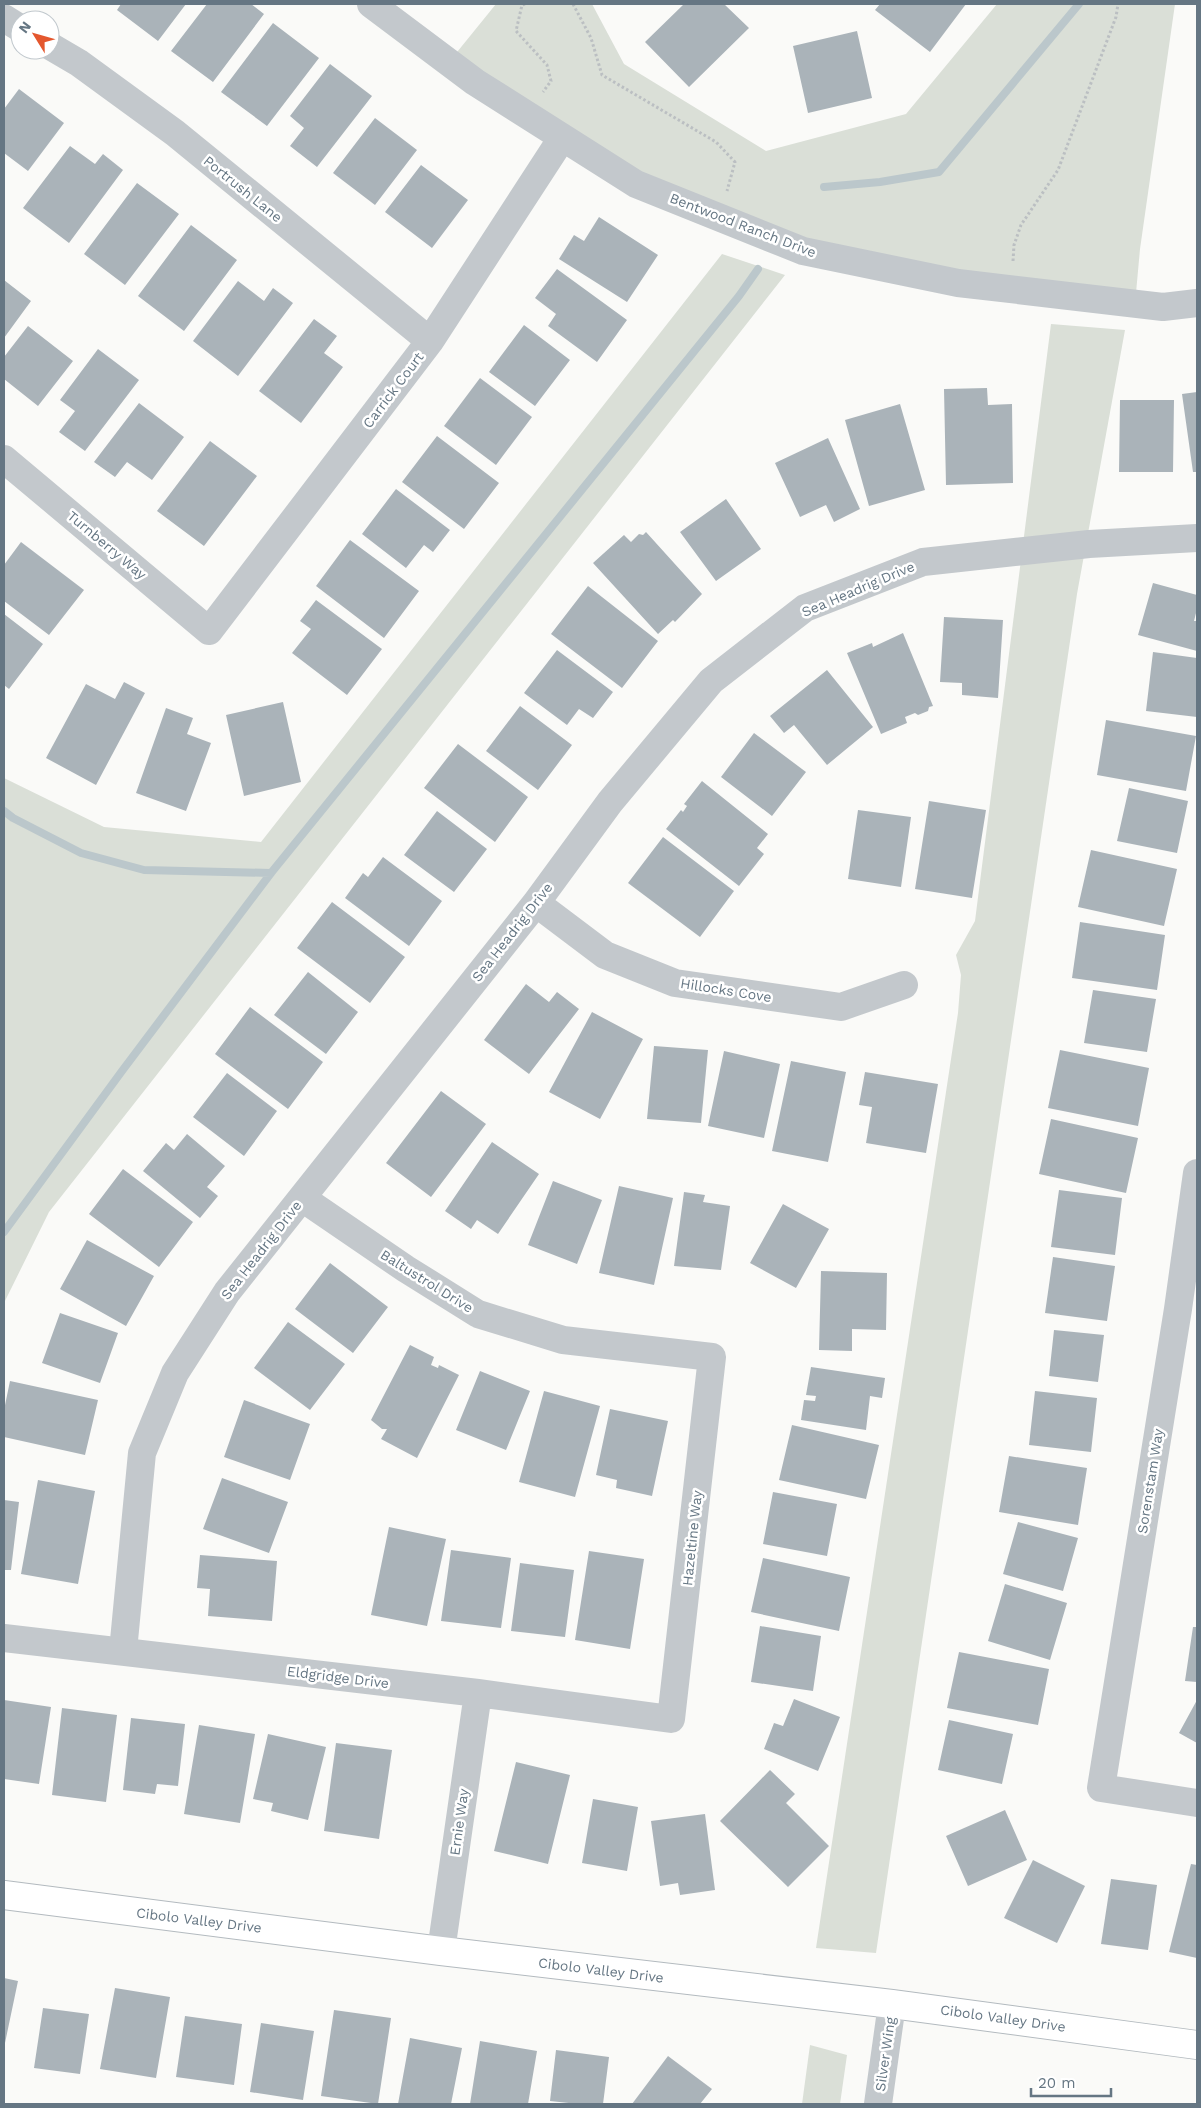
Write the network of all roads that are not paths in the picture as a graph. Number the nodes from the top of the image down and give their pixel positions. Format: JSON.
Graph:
{"nodes":[{"id":1,"x":371,"y":4,"type":"edge"},
{"id":2,"x":60,"y":52,"type":"edge"},
{"id":3,"x":562,"y":138,"type":"junction"},
{"id":4,"x":1197,"y":303,"type":"edge"},
{"id":5,"x":430,"y":342,"type":"junction"},
{"id":6,"x":4,"y":459,"type":"edge"},
{"id":7,"x":1197,"y":538,"type":"edge"},
{"id":8,"x":209,"y":631,"type":"joint"},
{"id":9,"x":536,"y":902,"type":"junction"},
{"id":10,"x":904,"y":985,"type":"dead end"},
{"id":11,"x":1197,"y":1173,"type":"edge"},
{"id":12,"x":302,"y":1198,"type":"junction"},
{"id":13,"x":1187,"y":1311,"type":"edge"},
{"id":14,"x":712,"y":1357,"type":"joint"},
{"id":15,"x":4,"y":1638,"type":"edge"},
{"id":16,"x":123,"y":1651,"type":"junction"},
{"id":17,"x":478,"y":1694,"type":"junction"},
{"id":18,"x":671,"y":1719,"type":"joint"},
{"id":19,"x":1197,"y":1803,"type":"edge"},
{"id":20,"x":4,"y":1895,"type":"edge"},
{"id":21,"x":440,"y":1951,"type":"junction"},
{"id":22,"x":892,"y":2004,"type":"junction"},
{"id":23,"x":1197,"y":2045,"type":"edge"},
{"id":24,"x":878,"y":2104,"type":"edge"}],
"edges":[{"from":1,"to":3,"type":"street","name":"Bentwood Ranch Drive"},
{"from":2,"to":5,"type":"street","name":"Portrush Lane"},
{"from":3,"to":4,"type":"street","name":"Bentwood Ranch Drive"},
{"from":3,"to":5,"type":"street","name":"Carrick Court"},
{"from":5,"to":8,"type":"street","name":"Carrick Court"},
{"from":6,"to":8,"type":"street","name":"Turnberry Way"},
{"from":7,"to":9,"type":"street","name":"Sea Headrig Drive"},
{"from":9,"to":10,"type":"street","name":"Hillocks Cove"},
{"from":9,"to":12,"type":"street","name":"Sea Headrig Drive"},
{"from":11,"to":13,"type":"street","name":"Sorenstam Way"},
{"from":12,"to":14,"type":"street","name":"Baltustrol Drive"},
{"from":12,"to":16,"type":"street","name":"Sea Headrig Drive"},
{"from":13,"to":19,"type":"street","name":"Sorenstam Way"},
{"from":14,"to":18,"type":"street","name":"Hazeltine Way"},
{"from":15,"to":16,"type":"street","name":"Eldgridge Drive"},
{"from":16,"to":17,"type":"street","name":"Eldgridge Drive"},
{"from":17,"to":18,"type":"street","name":"Eldgridge Drive"},
{"from":17,"to":21,"type":"street","name":"Ernie Way"},
{"from":20,"to":21,"type":"main road","name":"Cibolo Valley Drive"},
{"from":21,"to":22,"type":"main road","name":"Cibolo Valley Drive"},
{"from":22,"to":23,"type":"main road","name":"Cibolo Valley Drive"},
{"from":22,"to":24,"type":"street","name":"Silver Wing"}]}
